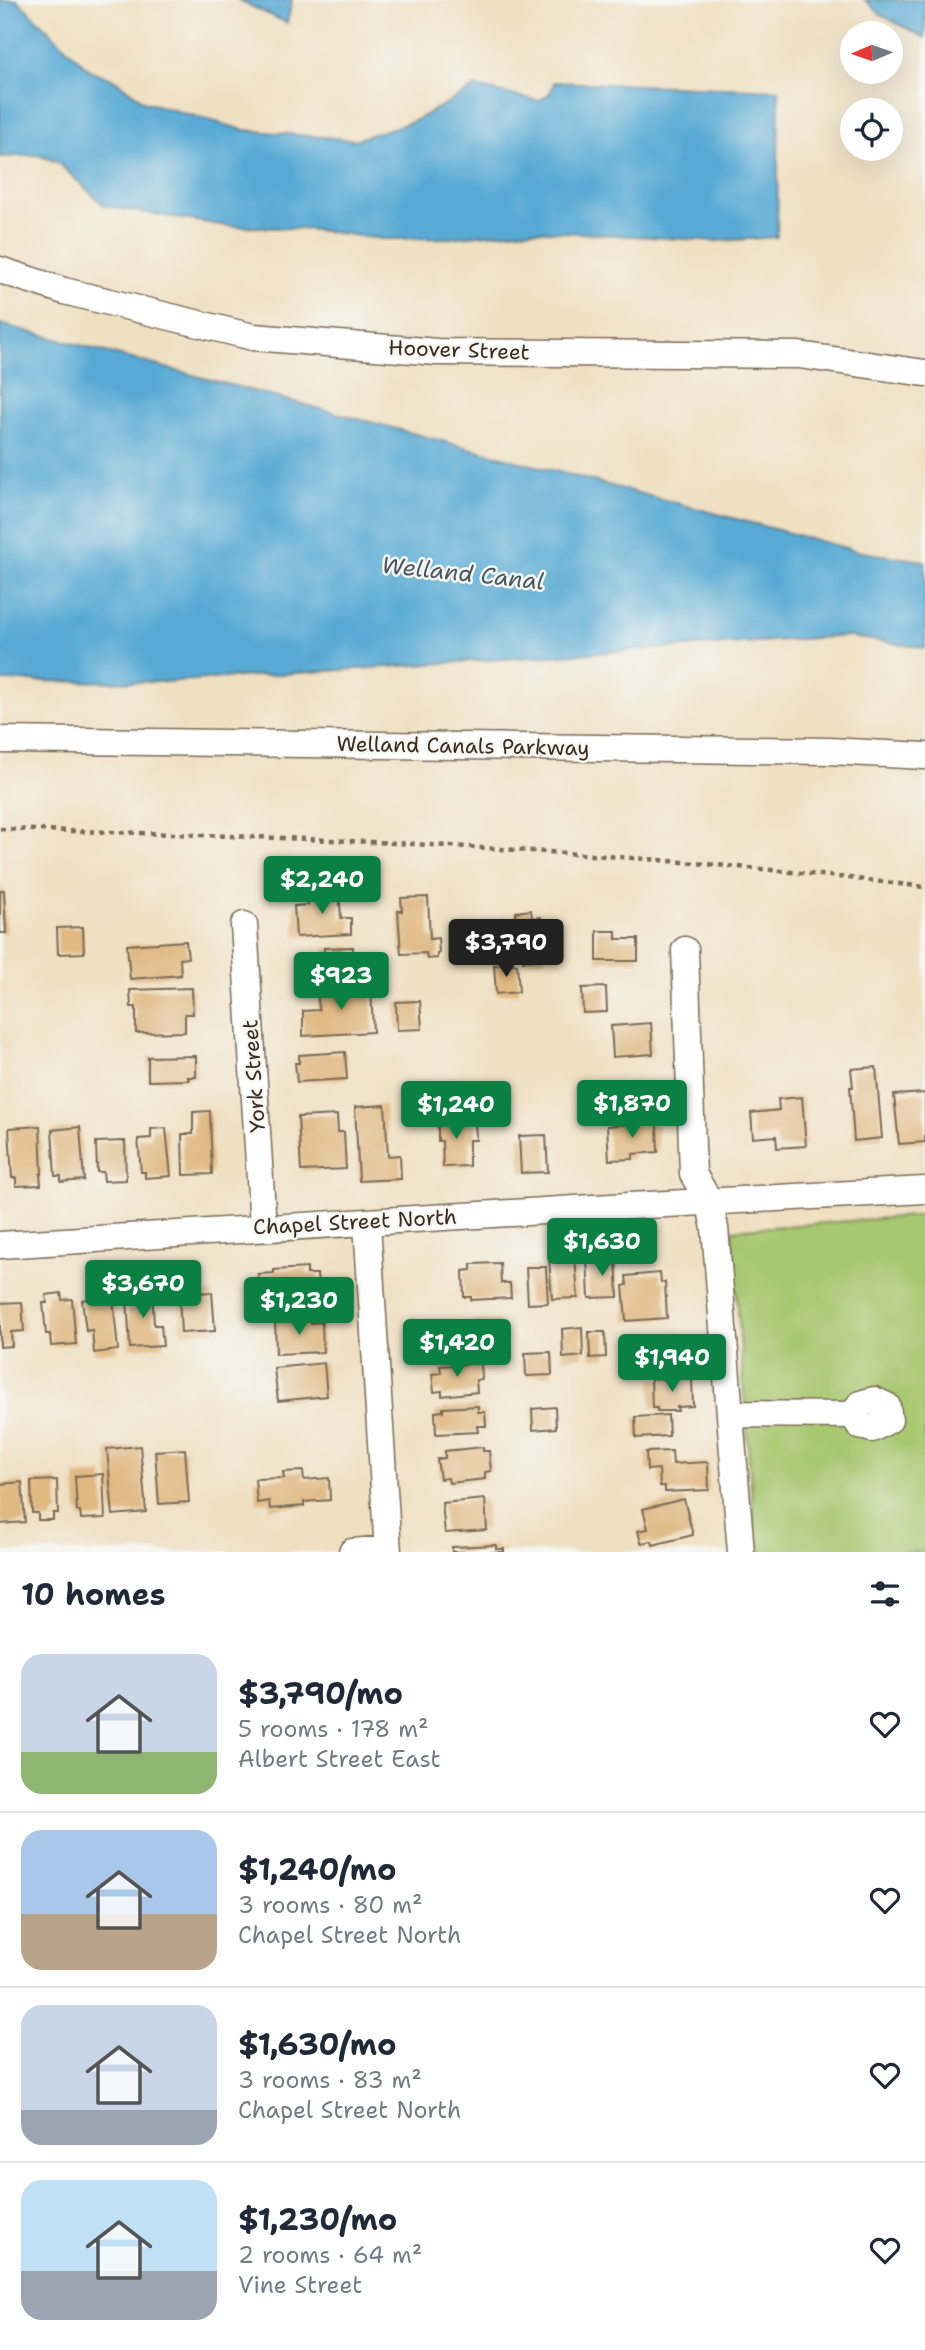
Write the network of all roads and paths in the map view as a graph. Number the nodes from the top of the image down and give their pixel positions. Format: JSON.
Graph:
{"nodes":[{"id":1,"x":0,"y":270,"type":"edge"},
{"id":2,"x":925,"y":373,"type":"edge"},
{"id":3,"x":0,"y":740,"type":"edge"},
{"id":4,"x":925,"y":756,"type":"edge"},
{"id":5,"x":0,"y":829,"type":"edge"},
{"id":6,"x":925,"y":887,"type":"edge"},
{"id":7,"x":244,"y":925,"type":"dead end"},
{"id":8,"x":685,"y":950,"type":"dead end"},
{"id":9,"x":925,"y":1190,"type":"edge"},
{"id":10,"x":709,"y":1202,"type":"junction"},
{"id":11,"x":366,"y":1223,"type":"junction"},
{"id":12,"x":263,"y":1227,"type":"junction"},
{"id":13,"x":0,"y":1245,"type":"edge"},
{"id":14,"x":731,"y":1415,"type":"junction"},
{"id":15,"x":853,"y":1415,"type":"dead end"},
{"id":16,"x":387,"y":1550,"type":"edge"},
{"id":17,"x":352,"y":1552,"type":"edge"},
{"id":18,"x":741,"y":1552,"type":"edge"}],
"edges":[{"from":1,"to":2,"type":"street","name":"Hoover Street"},
{"from":3,"to":4,"type":"street","name":"Welland Canals Parkway"},
{"from":5,"to":6,"type":"path"},
{"from":7,"to":12,"type":"street","name":"York Street"},
{"from":8,"to":10,"type":"street"},
{"from":9,"to":10,"type":"street","name":"Chapel Street North"},
{"from":10,"to":11,"type":"street","name":"Chapel Street North"},
{"from":10,"to":14,"type":"street"},
{"from":11,"to":12,"type":"street","name":"Chapel Street North"},
{"from":11,"to":16,"type":"street"},
{"from":12,"to":13,"type":"street","name":"Chapel Street North"},
{"from":14,"to":15,"type":"street"},
{"from":14,"to":18,"type":"street"},
{"from":16,"to":17,"type":"street"}]}
